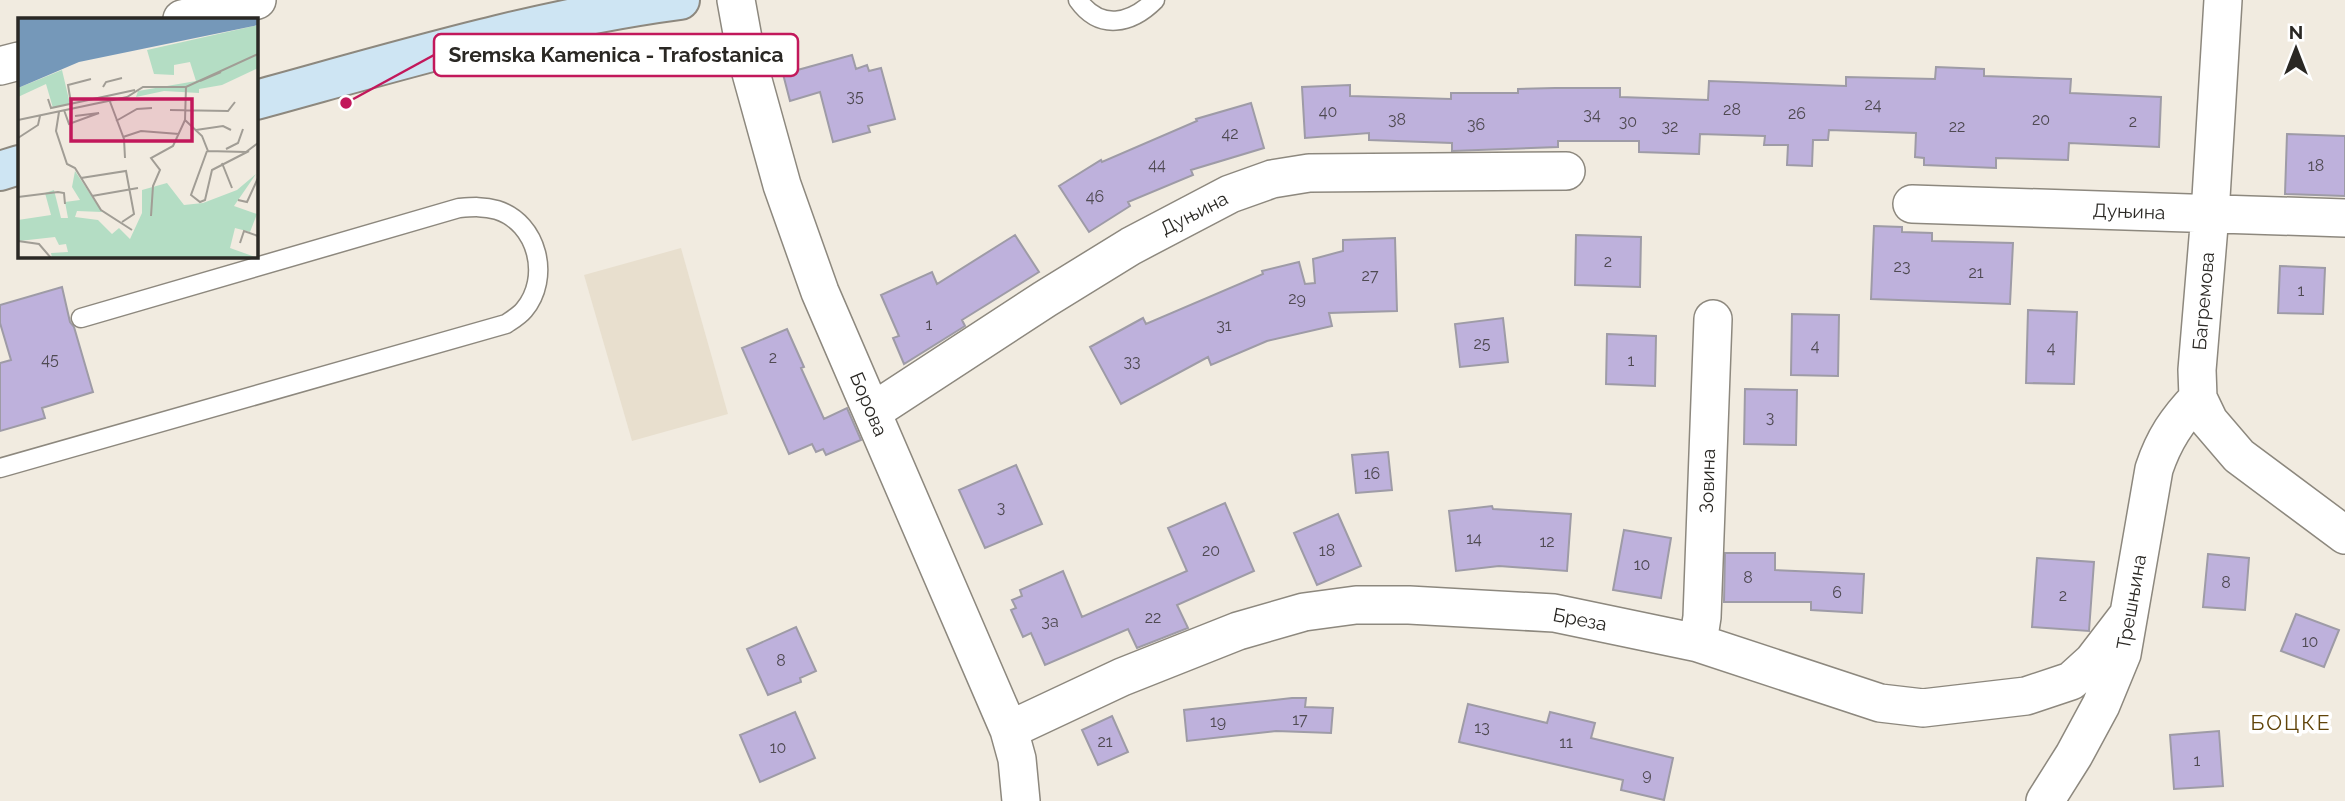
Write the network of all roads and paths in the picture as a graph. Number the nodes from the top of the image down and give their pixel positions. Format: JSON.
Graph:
{"nodes":[{"id":1,"x":257,"y":0,"type":"edge"},
{"id":2,"x":680,"y":0,"type":"edge"},
{"id":3,"x":736,"y":0,"type":"edge"},
{"id":4,"x":1078,"y":0,"type":"edge"},
{"id":5,"x":1155,"y":0,"type":"edge"},
{"id":6,"x":2223,"y":0,"type":"edge"},
{"id":7,"x":186,"y":18,"type":"edge"},
{"id":8,"x":18,"y":61,"type":"edge"},
{"id":9,"x":0,"y":66,"type":"edge"},
{"id":10,"x":257,"y":100,"type":"edge"},
{"id":11,"x":18,"y":165,"type":"edge"},
{"id":12,"x":0,"y":171,"type":"edge"},
{"id":13,"x":1566,"y":171,"type":"dead end"},
{"id":14,"x":1912,"y":204,"type":"dead end"},
{"id":15,"x":2210,"y":214,"type":"junction"},
{"id":16,"x":2345,"y":218,"type":"edge"},
{"id":17,"x":81,"y":318,"type":"dead end"},
{"id":18,"x":1713,"y":319,"type":"dead end"},
{"id":19,"x":2198,"y":398,"type":"junction"},
{"id":20,"x":872,"y":412,"type":"junction"},
{"id":21,"x":0,"y":468,"type":"edge"},
{"id":22,"x":2345,"y":535,"type":"edge"},
{"id":23,"x":2129,"y":614,"type":"junction"},
{"id":24,"x":1699,"y":643,"type":"junction"},
{"id":25,"x":1009,"y":730,"type":"junction"},
{"id":26,"x":1021,"y":801,"type":"edge"},
{"id":27,"x":2045,"y":801,"type":"edge"}],
"edges":[{"from":1,"to":7,"type":"street"},
{"from":2,"to":10,"type":"main road"},
{"from":3,"to":20,"type":"street","name":"Борова"},
{"from":4,"to":5,"type":"lane"},
{"from":6,"to":15,"type":"street","name":"Багремова"},
{"from":8,"to":9,"type":"street"},
{"from":11,"to":12,"type":"main road"},
{"from":13,"to":20,"type":"street","name":"Дуњина"},
{"from":14,"to":15,"type":"street","name":"Дуњина"},
{"from":15,"to":16,"type":"street","name":"Дуњина"},
{"from":15,"to":19,"type":"street","name":"Багремова"},
{"from":17,"to":21,"type":"lane"},
{"from":18,"to":24,"type":"street","name":"Зовина"},
{"from":19,"to":22,"type":"street","name":"Багремова"},
{"from":19,"to":23,"type":"street","name":"Трешњина"},
{"from":20,"to":25,"type":"street","name":"Борова"},
{"from":23,"to":24,"type":"street","name":"Бреза"},
{"from":23,"to":27,"type":"street","name":"Трешњина"},
{"from":24,"to":25,"type":"street","name":"Бреза"},
{"from":25,"to":26,"type":"street","name":"Борова"}]}
